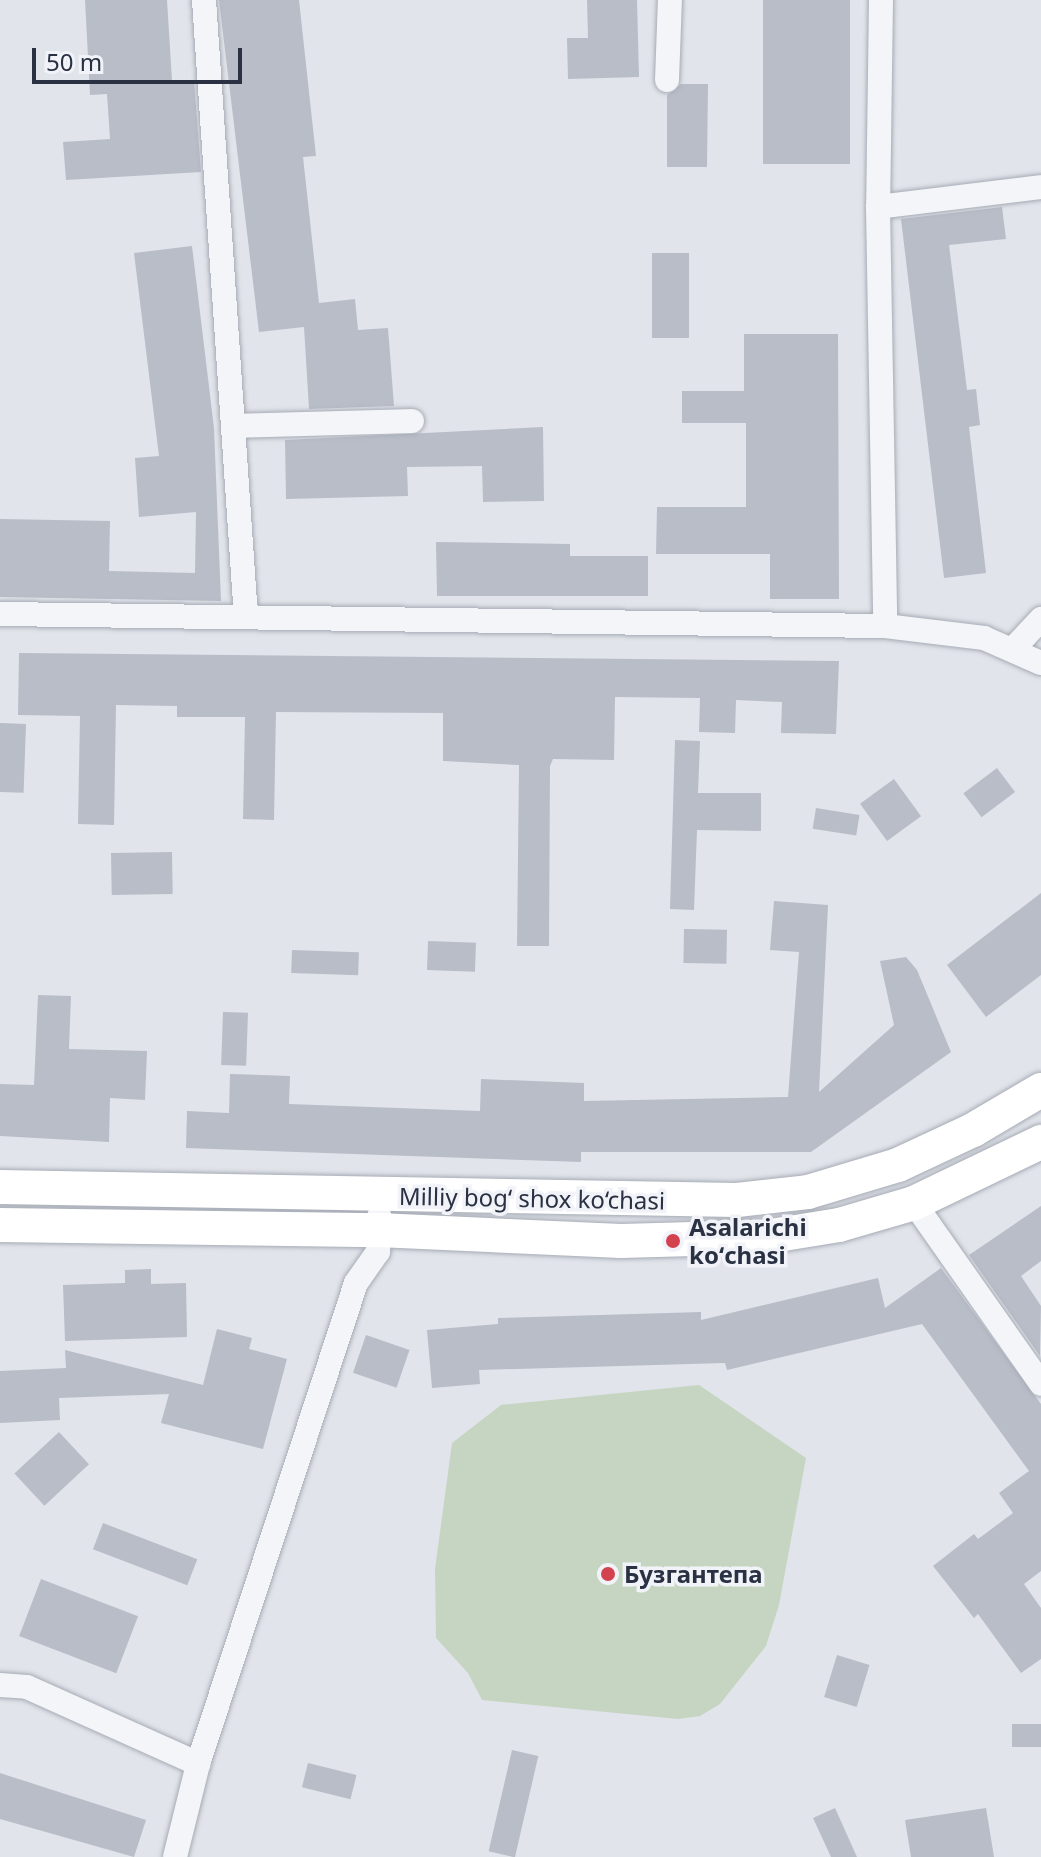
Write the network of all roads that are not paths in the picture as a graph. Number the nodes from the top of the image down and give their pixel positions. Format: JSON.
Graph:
{"nodes":[{"id":1,"x":204,"y":0,"type":"edge"},
{"id":2,"x":670,"y":0,"type":"edge"},
{"id":3,"x":881,"y":0,"type":"edge"},
{"id":4,"x":667,"y":80,"type":"dead end"},
{"id":5,"x":1041,"y":187,"type":"edge"},
{"id":6,"x":878,"y":207,"type":"junction"},
{"id":7,"x":412,"y":421,"type":"dead end"},
{"id":8,"x":233,"y":426,"type":"junction"},
{"id":9,"x":0,"y":614,"type":"edge"},
{"id":10,"x":246,"y":617,"type":"junction"},
{"id":11,"x":1041,"y":619,"type":"edge"},
{"id":12,"x":885,"y":626,"type":"junction"},
{"id":13,"x":1014,"y":648,"type":"junction"},
{"id":14,"x":1041,"y":663,"type":"edge"},
{"id":15,"x":1041,"y":1090,"type":"edge"},
{"id":16,"x":1041,"y":1142,"type":"edge"},
{"id":17,"x":0,"y":1187,"type":"edge"},
{"id":18,"x":379,"y":1194,"type":"junction"},
{"id":19,"x":914,"y":1203,"type":"junction"},
{"id":20,"x":0,"y":1225,"type":"edge"},
{"id":21,"x":378,"y":1230,"type":"junction"},
{"id":22,"x":1041,"y":1384,"type":"edge"},
{"id":23,"x":0,"y":1685,"type":"edge"},
{"id":24,"x":198,"y":1764,"type":"junction"},
{"id":25,"x":175,"y":1857,"type":"edge"}],
"edges":[{"from":1,"to":8,"type":"street"},
{"from":2,"to":4,"type":"street"},
{"from":3,"to":6,"type":"street"},
{"from":5,"to":6,"type":"street"},
{"from":6,"to":12,"type":"street"},
{"from":7,"to":8,"type":"street"},
{"from":8,"to":10,"type":"street"},
{"from":9,"to":10,"type":"street"},
{"from":10,"to":12,"type":"street"},
{"from":11,"to":13,"type":"street"},
{"from":12,"to":13,"type":"street"},
{"from":13,"to":14,"type":"street"},
{"from":15,"to":18,"type":"main road","name":"Milliy bog‘ shox ko‘chasi"},
{"from":16,"to":19,"type":"main road","name":"Milliy bog‘ shox ko‘chasi"},
{"from":17,"to":18,"type":"main road","name":"Milliy bog‘ shox ko‘chasi"},
{"from":18,"to":21,"type":"street"},
{"from":19,"to":21,"type":"main road","name":"Milliy bog‘ shox ko‘chasi"},
{"from":19,"to":22,"type":"street"},
{"from":20,"to":21,"type":"main road","name":"Milliy bog‘ shox ko‘chasi"},
{"from":21,"to":24,"type":"street"},
{"from":23,"to":24,"type":"street"},
{"from":24,"to":25,"type":"street"}]}
